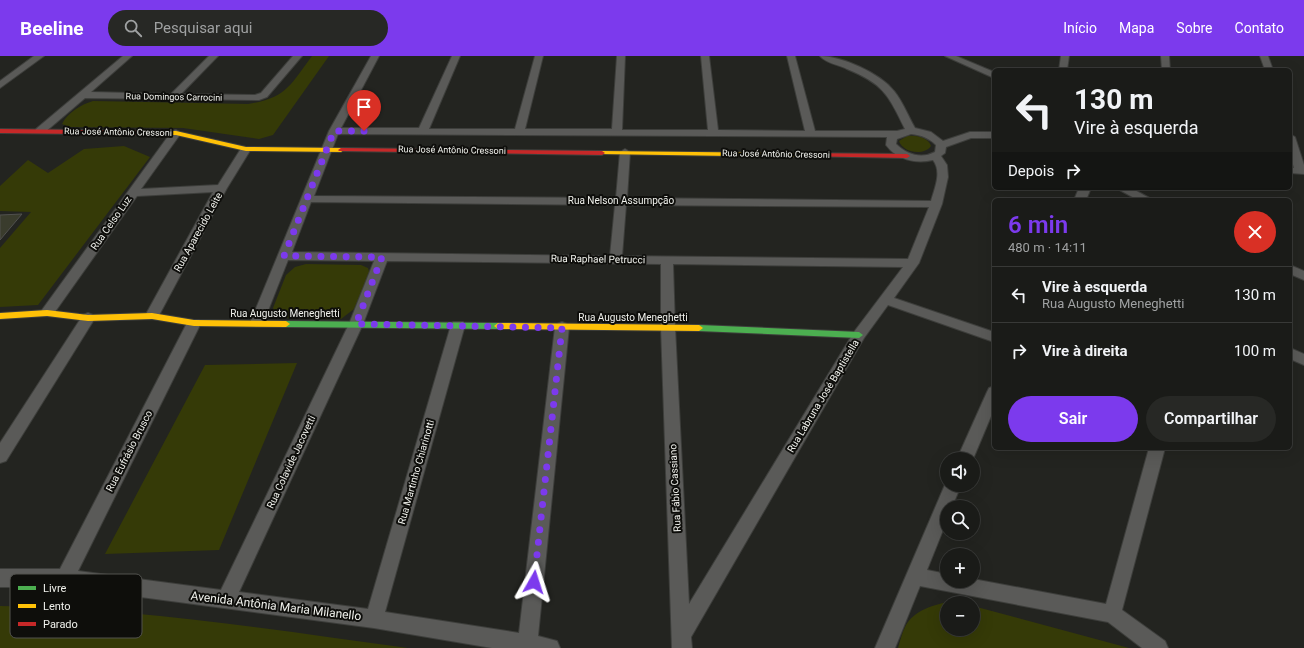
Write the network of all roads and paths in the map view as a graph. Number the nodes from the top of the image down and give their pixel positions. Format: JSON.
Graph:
{"nodes":[{"id":1,"x":40,"y":56,"type":"edge"},
{"id":2,"x":128,"y":56,"type":"edge"},
{"id":3,"x":214,"y":56,"type":"edge"},
{"id":4,"x":298,"y":56,"type":"edge"},
{"id":5,"x":375,"y":56,"type":"edge"},
{"id":6,"x":456,"y":56,"type":"edge"},
{"id":7,"x":539,"y":56,"type":"edge"},
{"id":8,"x":621,"y":56,"type":"edge"},
{"id":9,"x":705,"y":56,"type":"edge"},
{"id":10,"x":791,"y":56,"type":"edge"},
{"id":11,"x":824,"y":56,"type":"edge"},
{"id":12,"x":949,"y":56,"type":"edge"},
{"id":13,"x":1065,"y":56,"type":"edge"},
{"id":14,"x":1165,"y":56,"type":"edge"},
{"id":15,"x":1264,"y":56,"type":"edge"},
{"id":16,"x":1063,"y":68,"type":"edge"},
{"id":17,"x":1166,"y":68,"type":"edge"},
{"id":18,"x":1267,"y":68,"type":"edge"},
{"id":19,"x":992,"y":74,"type":"edge"},
{"id":20,"x":0,"y":85,"type":"edge"},
{"id":21,"x":82,"y":95,"type":"junction"},
{"id":22,"x":174,"y":96,"type":"junction"},
{"id":23,"x":423,"y":130,"type":"junction"},
{"id":24,"x":0,"y":131,"type":"edge"},
{"id":25,"x":40,"y":131,"type":"junction"},
{"id":26,"x":334,"y":131,"type":"junction"},
{"id":27,"x":911,"y":131,"type":"junction"},
{"id":28,"x":519,"y":132,"type":"junction"},
{"id":29,"x":176,"y":133,"type":"junction"},
{"id":30,"x":617,"y":133,"type":"junction"},
{"id":31,"x":713,"y":133,"type":"junction"},
{"id":32,"x":811,"y":133,"type":"junction"},
{"id":33,"x":896,"y":134,"type":"junction"},
{"id":34,"x":992,"y":135,"type":"edge"},
{"id":35,"x":1292,"y":143,"type":"edge"},
{"id":36,"x":246,"y":149,"type":"junction"},
{"id":37,"x":326,"y":149,"type":"junction"},
{"id":38,"x":939,"y":150,"type":"junction"},
{"id":39,"x":625,"y":152,"type":"junction"},
{"id":40,"x":907,"y":156,"type":"junction"},
{"id":41,"x":1292,"y":170,"type":"edge"},
{"id":42,"x":221,"y":188,"type":"junction"},
{"id":43,"x":1126,"y":190,"type":"edge"},
{"id":44,"x":132,"y":193,"type":"junction"},
{"id":45,"x":1143,"y":198,"type":"edge"},
{"id":46,"x":306,"y":199,"type":"junction"},
{"id":47,"x":622,"y":200,"type":"junction"},
{"id":48,"x":936,"y":204,"type":"junction"},
{"id":49,"x":284,"y":256,"type":"junction"},
{"id":50,"x":382,"y":257,"type":"junction"},
{"id":51,"x":616,"y":259,"type":"junction"},
{"id":52,"x":667,"y":260,"type":"junction"},
{"id":53,"x":913,"y":263,"type":"junction"},
{"id":54,"x":1292,"y":270,"type":"edge"},
{"id":55,"x":1304,"y":276,"type":"edge"},
{"id":56,"x":887,"y":300,"type":"junction"},
{"id":57,"x":47,"y":313,"type":"junction"},
{"id":58,"x":0,"y":316,"type":"edge"},
{"id":59,"x":152,"y":316,"type":"junction"},
{"id":60,"x":88,"y":318,"type":"junction"},
{"id":61,"x":194,"y":323,"type":"junction"},
{"id":62,"x":257,"y":323,"type":"junction"},
{"id":63,"x":356,"y":324,"type":"junction"},
{"id":64,"x":458,"y":325,"type":"junction"},
{"id":65,"x":562,"y":328,"type":"junction"},
{"id":66,"x":668,"y":328,"type":"junction"},
{"id":67,"x":859,"y":335,"type":"junction"},
{"id":68,"x":992,"y":336,"type":"edge"},
{"id":69,"x":1292,"y":354,"type":"edge"},
{"id":70,"x":1304,"y":360,"type":"edge"},
{"id":71,"x":992,"y":397,"type":"edge"},
{"id":72,"x":1156,"y":450,"type":"edge"},
{"id":73,"x":968,"y":452,"type":"edge"},
{"id":74,"x":0,"y":456,"type":"edge"},
{"id":75,"x":950,"y":492,"type":"edge"},
{"id":76,"x":67,"y":574,"type":"edge"},
{"id":77,"x":914,"y":576,"type":"junction"},
{"id":78,"x":142,"y":589,"type":"edge"},
{"id":79,"x":226,"y":600,"type":"junction"},
{"id":80,"x":1112,"y":614,"type":"junction"},
{"id":81,"x":374,"y":619,"type":"junction"},
{"id":82,"x":682,"y":641,"type":"edge"},
{"id":83,"x":527,"y":645,"type":"junction"},
{"id":84,"x":550,"y":648,"type":"edge"},
{"id":85,"x":885,"y":648,"type":"edge"},
{"id":86,"x":1158,"y":648,"type":"edge"}],
"edges":[{"from":1,"to":20,"type":"street"},
{"from":2,"to":21,"type":"street"},
{"from":3,"to":22,"type":"street"},
{"from":4,"to":22,"type":"street","name":"Rua Domingos Carrocini"},
{"from":5,"to":26,"type":"street"},
{"from":6,"to":23,"type":"street"},
{"from":7,"to":28,"type":"street"},
{"from":8,"to":30,"type":"street"},
{"from":9,"to":31,"type":"street"},
{"from":10,"to":32,"type":"street"},
{"from":11,"to":27,"type":"street"},
{"from":12,"to":19,"type":"street"},
{"from":13,"to":16,"type":"street"},
{"from":14,"to":17,"type":"street"},
{"from":15,"to":18,"type":"street"},
{"from":21,"to":22,"type":"street","name":"Rua Domingos Carrocini"},
{"from":21,"to":25,"type":"street"},
{"from":23,"to":26,"type":"street","name":"Rua José Antônio Cressoni"},
{"from":23,"to":28,"type":"street","name":"Rua José Antônio Cressoni"},
{"from":24,"to":25,"type":"street","name":"Rua José Antônio Cressoni"},
{"from":25,"to":29,"type":"street","name":"Rua José Antônio Cressoni"},
{"from":26,"to":37,"type":"street"},
{"from":27,"to":33,"type":"street","name":"Rua José Antônio Cressoni"},
{"from":27,"to":38,"type":"street"},
{"from":28,"to":30,"type":"street","name":"Rua José Antônio Cressoni"},
{"from":29,"to":36,"type":"street","name":"Rua José Antônio Cressoni"},
{"from":29,"to":44,"type":"street","name":"Rua Celso Luz"},
{"from":30,"to":31,"type":"street","name":"Rua José Antônio Cressoni"},
{"from":31,"to":32,"type":"street","name":"Rua José Antônio Cressoni"},
{"from":32,"to":33,"type":"street","name":"Rua José Antônio Cressoni"},
{"from":33,"to":40,"type":"street"},
{"from":34,"to":38,"type":"street"},
{"from":35,"to":41,"type":"street"},
{"from":36,"to":37,"type":"street","name":"Rua José Antônio Cressoni"},
{"from":36,"to":42,"type":"street","name":"Rua Aparecido Leite"},
{"from":37,"to":39,"type":"street","name":"Rua José Antônio Cressoni"},
{"from":37,"to":46,"type":"street"},
{"from":38,"to":40,"type":"street"},
{"from":38,"to":48,"type":"street","name":"Rua Labruna José Baptistella"},
{"from":39,"to":40,"type":"street","name":"Rua José Antônio Cressoni"},
{"from":39,"to":47,"type":"street"},
{"from":42,"to":44,"type":"street"},
{"from":42,"to":59,"type":"street","name":"Rua Aparecido Leite"},
{"from":43,"to":45,"type":"street"},
{"from":44,"to":57,"type":"street","name":"Rua Celso Luz"},
{"from":46,"to":47,"type":"street","name":"Rua Nelson Assumpção"},
{"from":46,"to":49,"type":"street"},
{"from":47,"to":48,"type":"street","name":"Rua Nelson Assumpção"},
{"from":47,"to":51,"type":"street"},
{"from":48,"to":53,"type":"street","name":"Rua Labruna José Baptistella"},
{"from":49,"to":50,"type":"street","name":"Rua Raphael Petrucci"},
{"from":49,"to":62,"type":"street"},
{"from":50,"to":51,"type":"street","name":"Rua Raphael Petrucci"},
{"from":50,"to":63,"type":"street","name":"Rua Colavide Jacovetti"},
{"from":51,"to":52,"type":"street","name":"Rua Raphael Petrucci"},
{"from":52,"to":53,"type":"street","name":"Rua Raphael Petrucci"},
{"from":52,"to":66,"type":"street","name":"Rua Fábio Cassiano"},
{"from":53,"to":56,"type":"street","name":"Rua Labruna José Baptistella"},
{"from":54,"to":55,"type":"street"},
{"from":56,"to":67,"type":"street","name":"Rua Labruna José Baptistella"},
{"from":56,"to":68,"type":"street"},
{"from":57,"to":58,"type":"street","name":"Rua Augusto Meneghetti"},
{"from":57,"to":60,"type":"street","name":"Rua Augusto Meneghetti"},
{"from":59,"to":60,"type":"street","name":"Rua Augusto Meneghetti"},
{"from":59,"to":61,"type":"street","name":"Rua Augusto Meneghetti"},
{"from":60,"to":74,"type":"street"},
{"from":61,"to":62,"type":"street","name":"Rua Augusto Meneghetti"},
{"from":61,"to":76,"type":"street","name":"Rua Eufrásio Brusco"},
{"from":62,"to":63,"type":"street","name":"Rua Augusto Meneghetti"},
{"from":63,"to":64,"type":"street","name":"Rua Augusto Meneghetti"},
{"from":63,"to":79,"type":"street","name":"Rua Colavide Jacovetti"},
{"from":64,"to":65,"type":"street","name":"Rua Augusto Meneghetti"},
{"from":64,"to":81,"type":"street","name":"Rua Martinho Chiarinotti"},
{"from":65,"to":66,"type":"street","name":"Rua Augusto Meneghetti"},
{"from":65,"to":83,"type":"street"},
{"from":66,"to":67,"type":"street","name":"Rua Augusto Meneghetti"},
{"from":66,"to":82,"type":"street","name":"Rua Fábio Cassiano"},
{"from":67,"to":82,"type":"street","name":"Rua Labruna José Baptistella"},
{"from":69,"to":70,"type":"street"},
{"from":71,"to":73,"type":"street"},
{"from":72,"to":80,"type":"street"},
{"from":75,"to":77,"type":"street"},
{"from":77,"to":80,"type":"street"},
{"from":77,"to":85,"type":"street"},
{"from":78,"to":79,"type":"street","name":"Avenida Antônia Maria Milanello"},
{"from":79,"to":81,"type":"street","name":"Avenida Antônia Maria Milanello"},
{"from":80,"to":86,"type":"street"},
{"from":81,"to":83,"type":"street","name":"Avenida Antônia Maria Milanello"},
{"from":83,"to":84,"type":"street","name":"Avenida Antônia Maria Milanello"}]}
